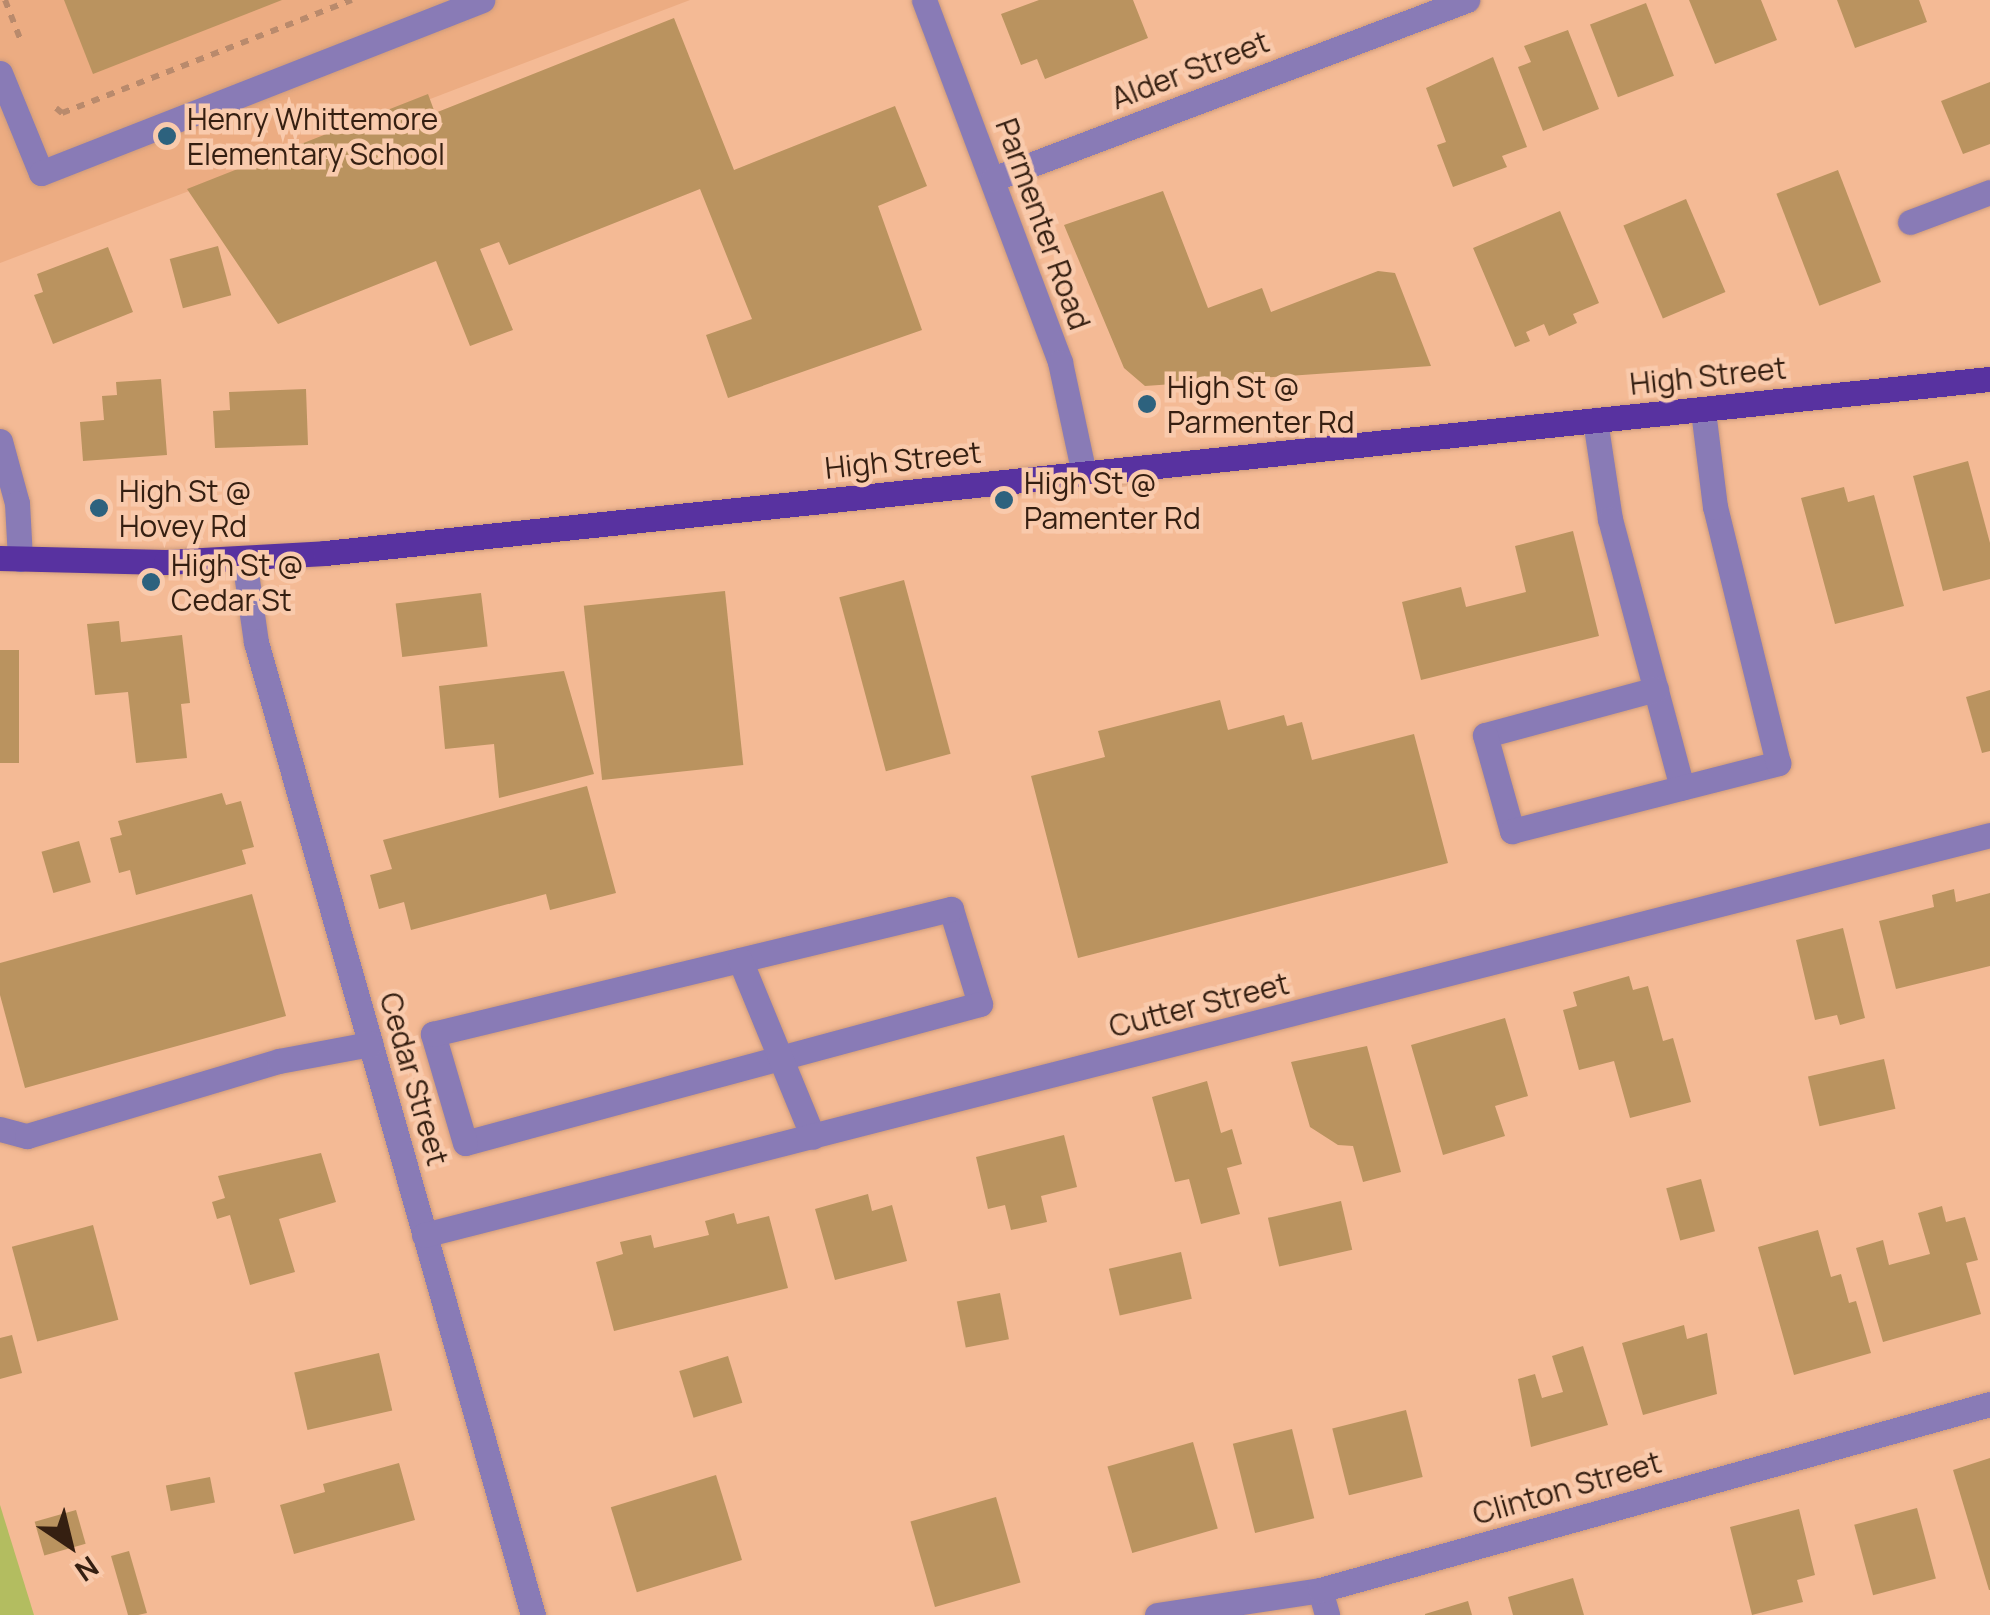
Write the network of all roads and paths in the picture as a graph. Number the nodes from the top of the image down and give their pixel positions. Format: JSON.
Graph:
{"nodes":[{"id":1,"x":5,"y":0,"type":"edge"},
{"id":2,"x":352,"y":0,"type":"edge"},
{"id":3,"x":482,"y":0,"type":"edge"},
{"id":4,"x":924,"y":0,"type":"edge"},
{"id":5,"x":1466,"y":0,"type":"edge"},
{"id":6,"x":26,"y":50,"type":"dead end"},
{"id":7,"x":0,"y":72,"type":"edge"},
{"id":8,"x":46,"y":101,"type":"dead end"},
{"id":9,"x":993,"y":179,"type":"junction"},
{"id":10,"x":1990,"y":192,"type":"edge"},
{"id":11,"x":1910,"y":222,"type":"dead end"},
{"id":12,"x":1988,"y":380,"type":"edge"},
{"id":13,"x":1703,"y":410,"type":"junction"},
{"id":14,"x":1594,"y":420,"type":"junction"},
{"id":15,"x":0,"y":441,"type":"edge"},
{"id":16,"x":1084,"y":474,"type":"junction"},
{"id":17,"x":10,"y":559,"type":"edge"},
{"id":18,"x":244,"y":559,"type":"junction"},
{"id":19,"x":1656,"y":689,"type":"junction"},
{"id":20,"x":1682,"y":788,"type":"junction"},
{"id":21,"x":1990,"y":835,"type":"edge"},
{"id":22,"x":740,"y":960,"type":"junction"},
{"id":23,"x":370,"y":1044,"type":"junction"},
{"id":24,"x":781,"y":1060,"type":"junction"},
{"id":25,"x":0,"y":1129,"type":"edge"},
{"id":26,"x":814,"y":1138,"type":"junction"},
{"id":27,"x":424,"y":1236,"type":"junction"},
{"id":28,"x":1990,"y":1404,"type":"edge"},
{"id":29,"x":1324,"y":1603,"type":"edge"},
{"id":30,"x":533,"y":1615,"type":"edge"},
{"id":31,"x":1156,"y":1615,"type":"edge"}],
"edges":[{"from":1,"to":6,"type":"path"},
{"from":2,"to":8,"type":"path"},
{"from":3,"to":7,"type":"street"},
{"from":4,"to":9,"type":"street","name":"Parmenter Road"},
{"from":5,"to":9,"type":"street","name":"Alder Street"},
{"from":9,"to":16,"type":"street","name":"Parmenter Road"},
{"from":10,"to":11,"type":"street"},
{"from":12,"to":13,"type":"main road","name":"High Street"},
{"from":13,"to":14,"type":"main road","name":"High Street"},
{"from":13,"to":20,"type":"street"},
{"from":14,"to":16,"type":"main road","name":"High Street"},
{"from":14,"to":19,"type":"street"},
{"from":15,"to":17,"type":"street"},
{"from":16,"to":18,"type":"main road","name":"High Street"},
{"from":17,"to":18,"type":"main road","name":"High Street"},
{"from":18,"to":23,"type":"street","name":"Cedar Street"},
{"from":19,"to":20,"type":"street"},
{"from":19,"to":20,"type":"street"},
{"from":21,"to":26,"type":"street","name":"Cutter Street"},
{"from":22,"to":24,"type":"street"},
{"from":22,"to":24,"type":"street"},
{"from":22,"to":24,"type":"street"},
{"from":23,"to":25,"type":"street"},
{"from":23,"to":27,"type":"street","name":"Cedar Street"},
{"from":24,"to":26,"type":"street"},
{"from":26,"to":27,"type":"street","name":"Cutter Street"},
{"from":27,"to":30,"type":"street","name":"Cedar Street"},
{"from":28,"to":29,"type":"street","name":"Clinton Street"},
{"from":29,"to":31,"type":"street","name":"Clinton Street"}]}
